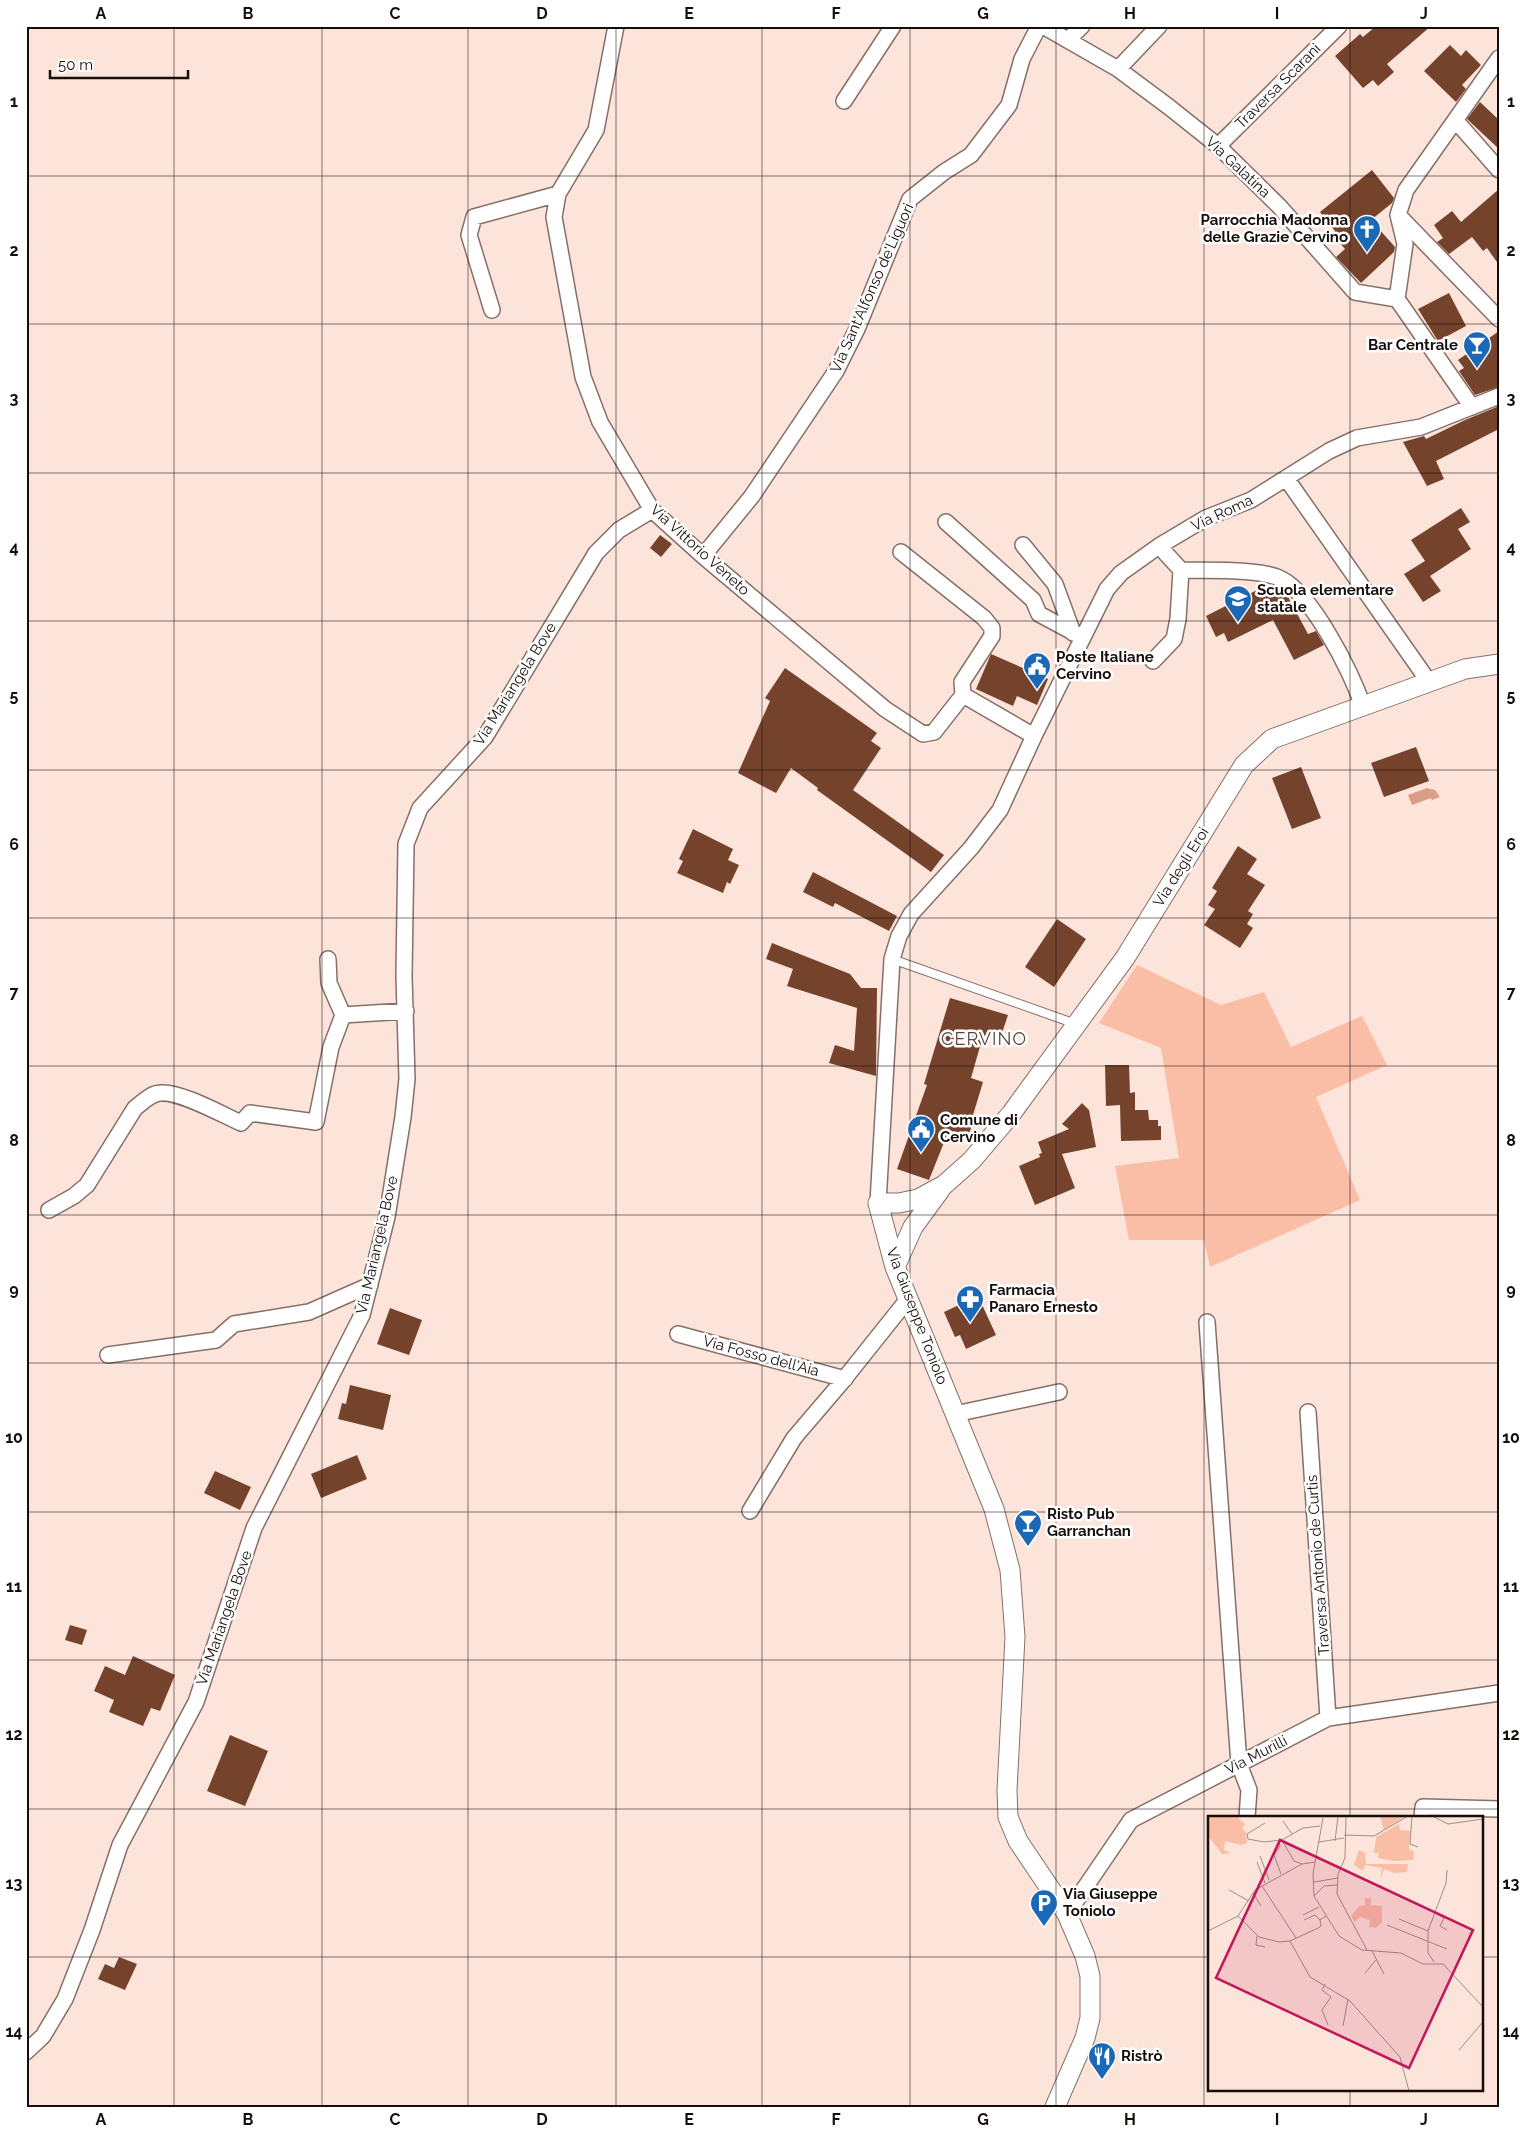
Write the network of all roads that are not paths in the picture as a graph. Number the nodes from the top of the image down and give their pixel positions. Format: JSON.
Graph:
{"nodes":[{"id":1,"x":616,"y":26,"type":"edge"},
{"id":2,"x":893,"y":26,"type":"edge"},
{"id":3,"x":1039,"y":26,"type":"edge"},
{"id":4,"x":1043,"y":26,"type":"edge"},
{"id":5,"x":1082,"y":26,"type":"edge"},
{"id":6,"x":1159,"y":26,"type":"edge"},
{"id":7,"x":1339,"y":26,"type":"edge"},
{"id":8,"x":1068,"y":40,"type":"junction"},
{"id":9,"x":1499,"y":58,"type":"edge"},
{"id":10,"x":1118,"y":69,"type":"junction"},
{"id":11,"x":844,"y":101,"type":"dead end"},
{"id":12,"x":1456,"y":122,"type":"junction"},
{"id":13,"x":1218,"y":146,"type":"junction"},
{"id":14,"x":1499,"y":170,"type":"edge"},
{"id":15,"x":558,"y":194,"type":"junction"},
{"id":16,"x":1398,"y":215,"type":"junction"},
{"id":17,"x":1397,"y":299,"type":"junction"},
{"id":18,"x":492,"y":310,"type":"dead end"},
{"id":19,"x":1499,"y":319,"type":"edge"},
{"id":20,"x":1499,"y":396,"type":"edge"},
{"id":21,"x":1472,"y":407,"type":"junction"},
{"id":22,"x":1286,"y":478,"type":"junction"},
{"id":23,"x":652,"y":510,"type":"junction"},
{"id":24,"x":946,"y":522,"type":"dead end"},
{"id":25,"x":1023,"y":545,"type":"dead end"},
{"id":26,"x":1159,"y":546,"type":"junction"},
{"id":27,"x":901,"y":552,"type":"dead end"},
{"id":28,"x":702,"y":556,"type":"junction"},
{"id":29,"x":1182,"y":570,"type":"junction"},
{"id":30,"x":1077,"y":635,"type":"junction"},
{"id":31,"x":1153,"y":661,"type":"dead end"},
{"id":32,"x":1499,"y":664,"type":"edge"},
{"id":33,"x":1429,"y":682,"type":"junction"},
{"id":34,"x":963,"y":695,"type":"junction"},
{"id":35,"x":1363,"y":706,"type":"junction"},
{"id":36,"x":1034,"y":736,"type":"junction"},
{"id":37,"x":328,"y":959,"type":"dead end"},
{"id":38,"x":892,"y":959,"type":"junction"},
{"id":39,"x":406,"y":1011,"type":"junction"},
{"id":40,"x":343,"y":1015,"type":"junction"},
{"id":41,"x":1076,"y":1024,"type":"junction"},
{"id":42,"x":944,"y":1185,"type":"junction"},
{"id":43,"x":878,"y":1203,"type":"junction"},
{"id":44,"x":49,"y":1210,"type":"dead end"},
{"id":45,"x":895,"y":1267,"type":"junction"},
{"id":46,"x":370,"y":1285,"type":"junction"},
{"id":47,"x":908,"y":1299,"type":"junction"},
{"id":48,"x":1207,"y":1322,"type":"dead end"},
{"id":49,"x":678,"y":1334,"type":"dead end"},
{"id":50,"x":108,"y":1356,"type":"dead end"},
{"id":51,"x":845,"y":1378,"type":"junction"},
{"id":52,"x":1059,"y":1392,"type":"dead end"},
{"id":53,"x":1308,"y":1412,"type":"dead end"},
{"id":54,"x":955,"y":1414,"type":"junction"},
{"id":55,"x":750,"y":1511,"type":"dead end"},
{"id":56,"x":1499,"y":1693,"type":"edge"},
{"id":57,"x":1328,"y":1718,"type":"junction"},
{"id":58,"x":1239,"y":1764,"type":"junction"},
{"id":59,"x":1499,"y":1810,"type":"edge"},
{"id":60,"x":1247,"y":1816,"type":"edge"},
{"id":61,"x":1422,"y":1816,"type":"edge"},
{"id":62,"x":1067,"y":1914,"type":"junction"},
{"id":63,"x":26,"y":2052,"type":"edge"},
{"id":64,"x":1055,"y":2107,"type":"edge"}],
"edges":[{"from":1,"to":15,"type":"street","name":"Via Vittorio Veneto"},
{"from":2,"to":11,"type":"street"},
{"from":3,"to":28,"type":"street","name":"Via Sant'Alfonso de'Liguori"},
{"from":4,"to":8,"type":"street","name":"Via Galatina"},
{"from":5,"to":8,"type":"street"},
{"from":6,"to":10,"type":"street"},
{"from":7,"to":13,"type":"street","name":"Traversa Scarani"},
{"from":8,"to":10,"type":"street","name":"Via Galatina"},
{"from":9,"to":12,"type":"street"},
{"from":10,"to":13,"type":"street","name":"Via Galatina"},
{"from":12,"to":14,"type":"street"},
{"from":12,"to":16,"type":"street"},
{"from":13,"to":17,"type":"street","name":"Via Galatina"},
{"from":15,"to":18,"type":"street"},
{"from":15,"to":23,"type":"street","name":"Via Vittorio Veneto"},
{"from":16,"to":17,"type":"street"},
{"from":16,"to":19,"type":"street"},
{"from":17,"to":21,"type":"street"},
{"from":20,"to":21,"type":"street","name":"Via Roma"},
{"from":21,"to":22,"type":"street","name":"Via Roma"},
{"from":22,"to":26,"type":"street","name":"Via Roma"},
{"from":22,"to":33,"type":"street"},
{"from":23,"to":28,"type":"street","name":"Via Vittorio Veneto"},
{"from":23,"to":39,"type":"street","name":"Via Mariangela Bove"},
{"from":24,"to":30,"type":"street"},
{"from":25,"to":30,"type":"street"},
{"from":26,"to":29,"type":"street"},
{"from":26,"to":30,"type":"street","name":"Via Roma"},
{"from":27,"to":34,"type":"street"},
{"from":28,"to":34,"type":"street","name":"Via Vittorio Veneto"},
{"from":29,"to":31,"type":"street"},
{"from":29,"to":35,"type":"street"},
{"from":30,"to":36,"type":"street","name":"Via Roma"},
{"from":32,"to":33,"type":"street","name":"Via degli Eroi"},
{"from":33,"to":35,"type":"street","name":"Via degli Eroi"},
{"from":34,"to":36,"type":"street"},
{"from":35,"to":41,"type":"street","name":"Via degli Eroi"},
{"from":36,"to":38,"type":"street","name":"Via Giuseppe Toniolo"},
{"from":37,"to":40,"type":"street"},
{"from":38,"to":41,"type":"lane"},
{"from":38,"to":43,"type":"street","name":"Via Giuseppe Toniolo"},
{"from":39,"to":40,"type":"street"},
{"from":39,"to":46,"type":"street","name":"Via Mariangela Bove"},
{"from":40,"to":44,"type":"street"},
{"from":41,"to":42,"type":"street","name":"Via degli Eroi"},
{"from":42,"to":43,"type":"street","name":"Via degli Eroi"},
{"from":42,"to":45,"type":"street","name":"Via degli Eroi"},
{"from":43,"to":45,"type":"street","name":"Via Giuseppe Toniolo"},
{"from":45,"to":47,"type":"street","name":"Via Giuseppe Toniolo"},
{"from":46,"to":50,"type":"street"},
{"from":46,"to":63,"type":"street","name":"Via Mariangela Bove"},
{"from":47,"to":51,"type":"street","name":"Via Fosso dell'Aia"},
{"from":47,"to":54,"type":"street","name":"Via Giuseppe Toniolo"},
{"from":48,"to":58,"type":"street"},
{"from":49,"to":51,"type":"street","name":"Via Fosso dell'Aia"},
{"from":51,"to":55,"type":"street","name":"Via Fosso dell'Aia"},
{"from":52,"to":54,"type":"street"},
{"from":53,"to":57,"type":"street","name":"Traversa Antonio de Curtis"},
{"from":54,"to":62,"type":"street","name":"Via Giuseppe Toniolo"},
{"from":56,"to":57,"type":"street","name":"Via Murilli"},
{"from":57,"to":58,"type":"street","name":"Via Murilli"},
{"from":58,"to":60,"type":"street"},
{"from":58,"to":62,"type":"street","name":"Via Murilli"},
{"from":59,"to":61,"type":"street"},
{"from":62,"to":64,"type":"street","name":"Via Giuseppe Toniolo"}]}
